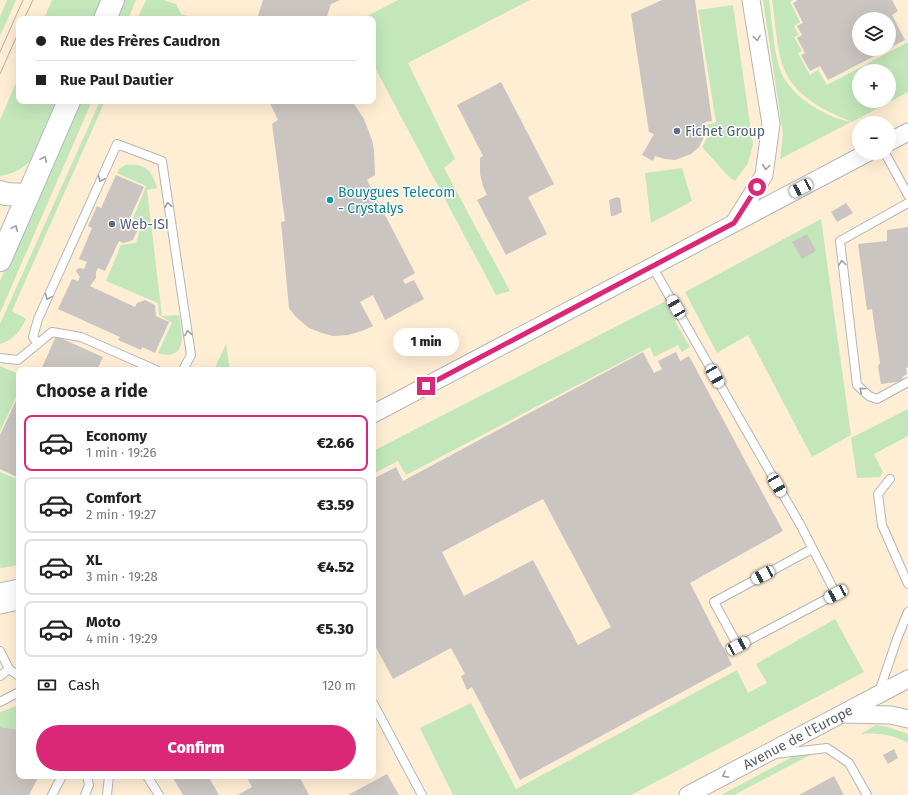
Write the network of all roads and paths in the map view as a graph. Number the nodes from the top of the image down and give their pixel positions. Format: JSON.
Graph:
{"nodes":[{"id":1,"x":113,"y":0,"type":"edge"},
{"id":2,"x":751,"y":0,"type":"edge"},
{"id":3,"x":106,"y":16,"type":"edge"},
{"id":4,"x":68,"y":104,"type":"edge"},
{"id":5,"x":908,"y":132,"type":"edge"},
{"id":6,"x":896,"y":138,"type":"edge"},
{"id":7,"x":854,"y":160,"type":"edge"},
{"id":8,"x":889,"y":160,"type":"edge"},
{"id":9,"x":0,"y":192,"type":"edge"},
{"id":10,"x":28,"y":194,"type":"junction"},
{"id":11,"x":908,"y":195,"type":"edge"},
{"id":12,"x":908,"y":203,"type":"edge"},
{"id":13,"x":734,"y":223,"type":"junction"},
{"id":14,"x":0,"y":260,"type":"edge"},
{"id":15,"x":652,"y":266,"type":"junction"},
{"id":16,"x":38,"y":344,"type":"junction"},
{"id":17,"x":0,"y":358,"type":"edge"},
{"id":18,"x":149,"y":367,"type":"edge"},
{"id":19,"x":185,"y":367,"type":"edge"},
{"id":20,"x":908,"y":382,"type":"edge"},
{"id":21,"x":376,"y":412,"type":"edge"},
{"id":22,"x":890,"y":479,"type":"dead end"},
{"id":23,"x":812,"y":548,"type":"junction"},
{"id":24,"x":908,"y":584,"type":"edge"},
{"id":25,"x":0,"y":592,"type":"edge"},
{"id":26,"x":14,"y":601,"type":"edge"},
{"id":27,"x":908,"y":612,"type":"edge"},
{"id":28,"x":0,"y":651,"type":"edge"},
{"id":29,"x":9,"y":669,"type":"junction"},
{"id":30,"x":16,"y":674,"type":"edge"},
{"id":31,"x":0,"y":676,"type":"edge"},
{"id":32,"x":908,"y":679,"type":"edge"},
{"id":33,"x":16,"y":694,"type":"edge"},
{"id":34,"x":878,"y":694,"type":"junction"},
{"id":35,"x":0,"y":702,"type":"edge"},
{"id":36,"x":376,"y":709,"type":"edge"},
{"id":37,"x":840,"y":714,"type":"junction"},
{"id":38,"x":908,"y":718,"type":"edge"},
{"id":39,"x":762,"y":756,"type":"junction"},
{"id":40,"x":60,"y":779,"type":"edge"},
{"id":41,"x":88,"y":779,"type":"edge"},
{"id":42,"x":109,"y":779,"type":"edge"},
{"id":43,"x":149,"y":779,"type":"edge"},
{"id":44,"x":52,"y":795,"type":"edge"},
{"id":45,"x":85,"y":795,"type":"edge"},
{"id":46,"x":107,"y":795,"type":"edge"},
{"id":47,"x":159,"y":795,"type":"edge"},
{"id":48,"x":422,"y":795,"type":"edge"},
{"id":49,"x":688,"y":795,"type":"edge"},
{"id":50,"x":867,"y":795,"type":"edge"}],
"edges":[{"from":1,"to":3,"type":"main road"},
{"from":2,"to":13,"type":"street","one_way":true},
{"from":10,"to":4,"type":"main road","one_way":true},
{"from":5,"to":6,"type":"street"},
{"from":7,"to":13,"type":"street"},
{"from":8,"to":11,"type":"lane"},
{"from":9,"to":10,"type":"main road"},
{"from":14,"to":10,"type":"main road","one_way":true},
{"from":20,"to":12,"type":"lane","one_way":true},
{"from":13,"to":15,"type":"street"},
{"from":15,"to":21,"type":"street"},
{"from":15,"to":23,"type":"lane"},
{"from":16,"to":17,"type":"lane"},
{"from":16,"to":18,"type":"lane"},
{"from":19,"to":16,"type":"lane","one_way":true},
{"from":22,"to":24,"type":"lane"},
{"from":23,"to":23,"type":"lane"},
{"from":25,"to":26,"type":"street"},
{"from":27,"to":34,"type":"lane"},
{"from":28,"to":29,"type":"lane"},
{"from":29,"to":30,"type":"lane"},
{"from":29,"to":31,"type":"lane"},
{"from":32,"to":34,"type":"street","name":"Avenue de l'Europe"},
{"from":33,"to":35,"type":"lane"},
{"from":34,"to":37,"type":"street","name":"Avenue de l'Europe"},
{"from":36,"to":48,"type":"lane"},
{"from":37,"to":38,"type":"street"},
{"from":37,"to":39,"type":"street","name":"Avenue de l'Europe"},
{"from":39,"to":49,"type":"street","name":"Avenue de l'Europe","one_way":true},
{"from":39,"to":50,"type":"lane"},
{"from":40,"to":44,"type":"lane"},
{"from":41,"to":45,"type":"lane"},
{"from":42,"to":46,"type":"lane"},
{"from":43,"to":47,"type":"lane"}]}
